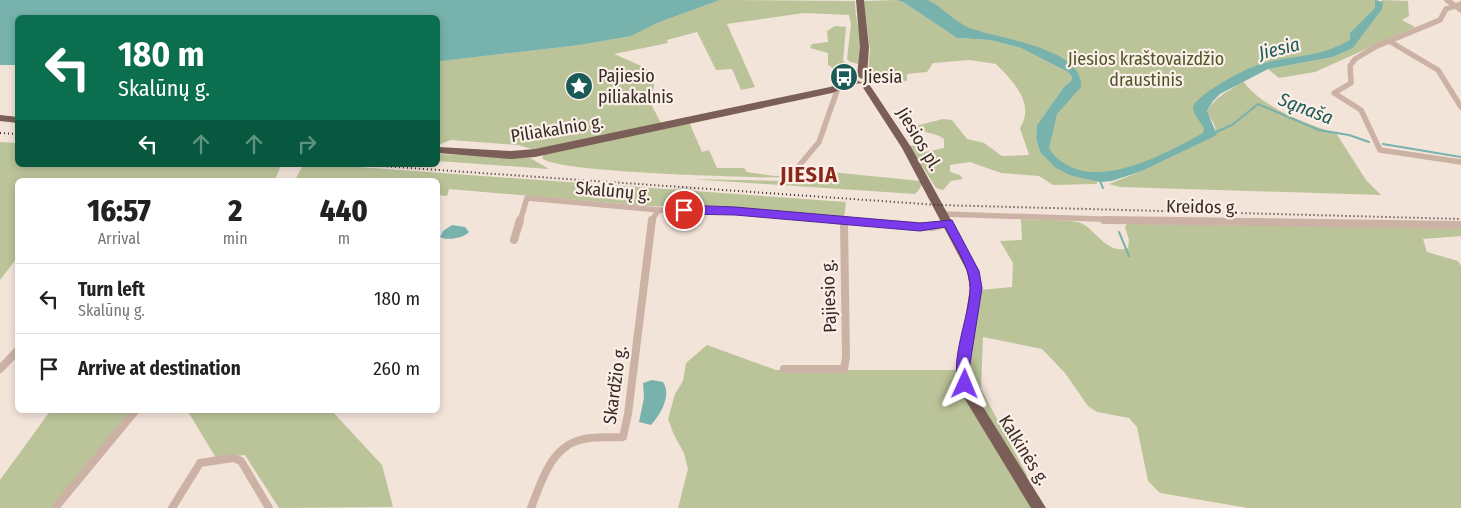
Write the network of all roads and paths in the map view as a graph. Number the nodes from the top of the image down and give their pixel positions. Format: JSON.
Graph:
{"nodes":[{"id":1,"x":1447,"y":0,"type":"edge"},
{"id":2,"x":860,"y":2,"type":"edge"},
{"id":3,"x":1458,"y":5,"type":"edge"},
{"id":4,"x":1461,"y":10,"type":"edge"},
{"id":5,"x":1390,"y":41,"type":"junction"},
{"id":6,"x":861,"y":77,"type":"junction"},
{"id":7,"x":838,"y":88,"type":"junction"},
{"id":8,"x":1461,"y":107,"type":"edge"},
{"id":9,"x":0,"y":118,"type":"edge"},
{"id":10,"x":15,"y":120,"type":"edge"},
{"id":11,"x":440,"y":150,"type":"edge"},
{"id":12,"x":1461,"y":162,"type":"edge"},
{"id":13,"x":787,"y":180,"type":"dead end"},
{"id":14,"x":659,"y":210,"type":"junction"},
{"id":15,"x":946,"y":218,"type":"junction"},
{"id":16,"x":844,"y":222,"type":"junction"},
{"id":17,"x":1461,"y":225,"type":"edge"},
{"id":18,"x":514,"y":240,"type":"dead end"},
{"id":19,"x":15,"y":353,"type":"edge"},
{"id":20,"x":0,"y":369,"type":"edge"},
{"id":21,"x":784,"y":369,"type":"dead end"},
{"id":22,"x":134,"y":413,"type":"edge"},
{"id":23,"x":55,"y":508,"type":"edge"},
{"id":24,"x":172,"y":508,"type":"edge"},
{"id":25,"x":269,"y":508,"type":"edge"},
{"id":26,"x":531,"y":508,"type":"edge"},
{"id":27,"x":1039,"y":508,"type":"edge"}],
"edges":[{"from":1,"to":3,"type":"street"},
{"from":2,"to":6,"type":"main road"},
{"from":3,"to":4,"type":"street"},
{"from":3,"to":5,"type":"street"},
{"from":5,"to":8,"type":"street"},
{"from":5,"to":12,"type":"street"},
{"from":6,"to":7,"type":"main road","name":"Piliakalnio g."},
{"from":6,"to":7,"type":"main road"},
{"from":6,"to":15,"type":"main road","name":"Jiesios pl."},
{"from":7,"to":11,"type":"main road","name":"Piliakalnio g."},
{"from":7,"to":13,"type":"street"},
{"from":9,"to":10,"type":"main road"},
{"from":14,"to":16,"type":"street","name":"Skalūnų g."},
{"from":14,"to":18,"type":"street","name":"Skalūnų g."},
{"from":14,"to":26,"type":"street","name":"Skardžio g."},
{"from":15,"to":16,"type":"street","name":"Skalūnų g."},
{"from":15,"to":17,"type":"street","name":"Kreidos g."},
{"from":15,"to":27,"type":"main road","name":"Kalkinės g."},
{"from":16,"to":21,"type":"street","name":"Pajiesio g."},
{"from":19,"to":20,"type":"street"},
{"from":22,"to":23,"type":"street"},
{"from":24,"to":25,"type":"street"}]}
